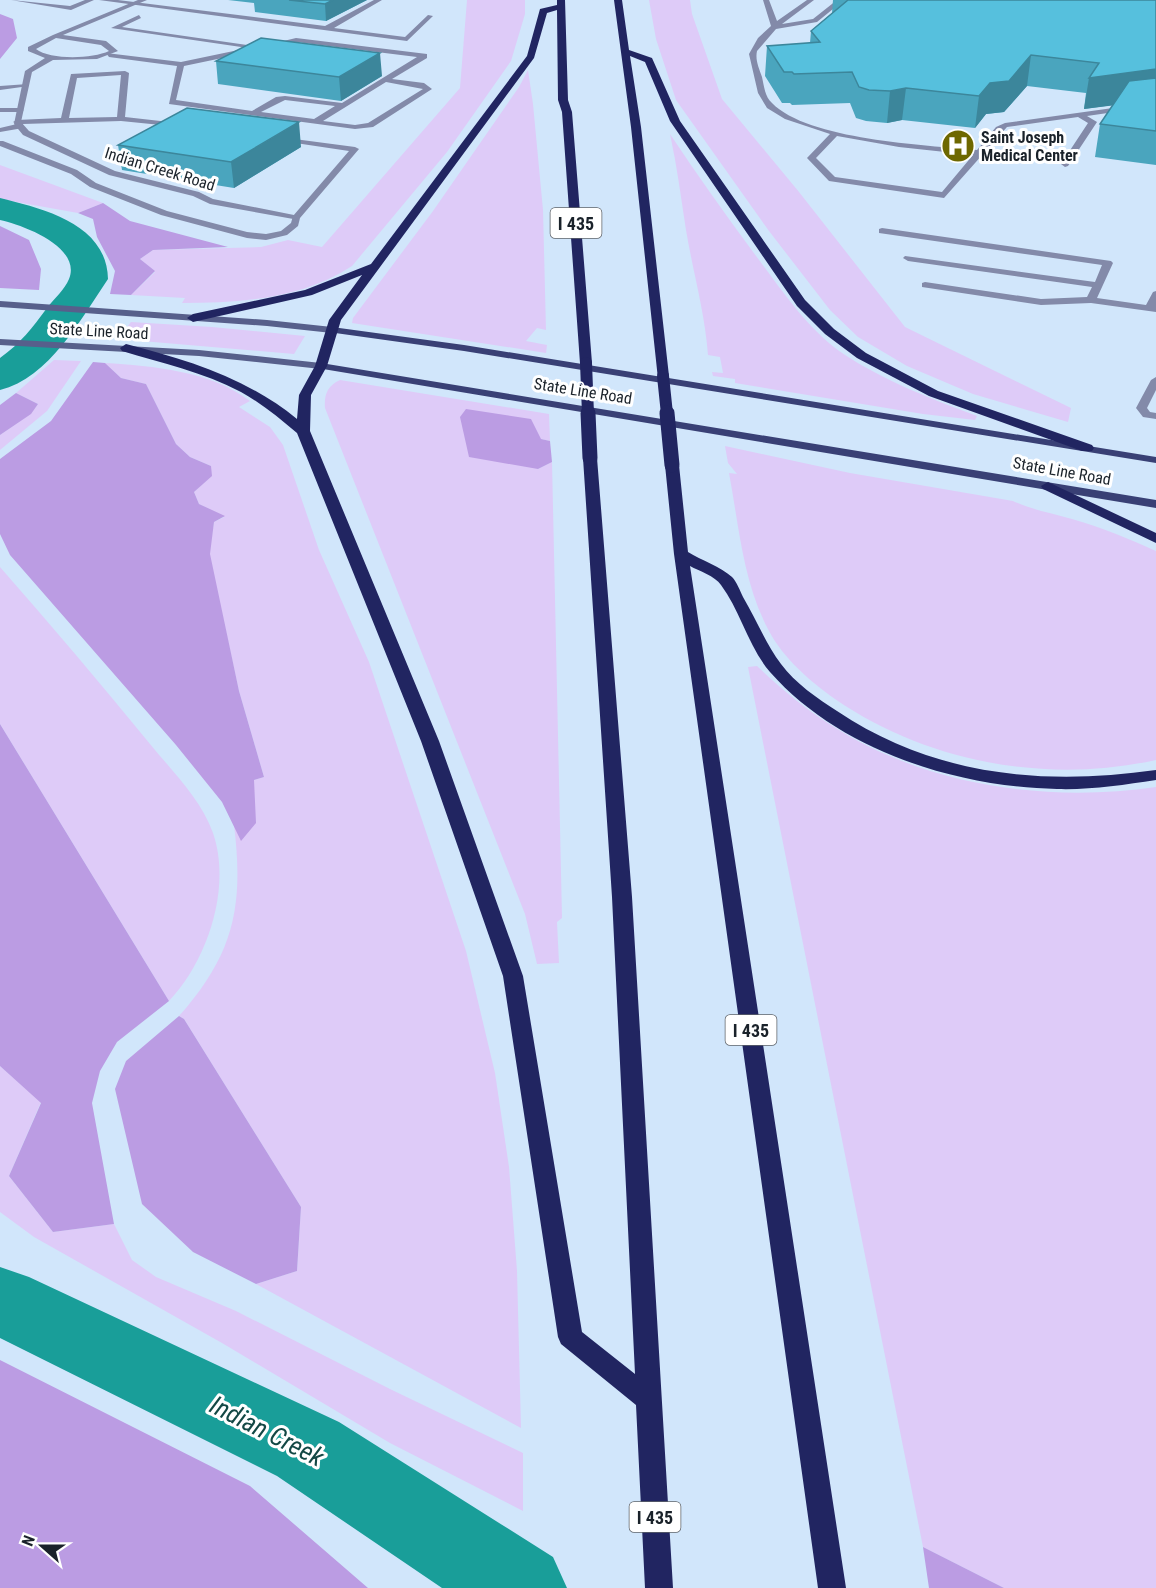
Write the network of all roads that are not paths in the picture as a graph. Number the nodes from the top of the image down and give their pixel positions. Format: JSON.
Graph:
{"nodes":[{"id":1,"x":14,"y":0,"type":"edge"},
{"id":2,"x":91,"y":0,"type":"edge"},
{"id":3,"x":102,"y":0,"type":"edge"},
{"id":4,"x":144,"y":0,"type":"edge"},
{"id":5,"x":379,"y":0,"type":"edge"},
{"id":6,"x":618,"y":0,"type":"edge"},
{"id":7,"x":766,"y":0,"type":"edge"},
{"id":8,"x":812,"y":0,"type":"edge"},
{"id":9,"x":841,"y":0,"type":"edge"},
{"id":10,"x":561,"y":3,"type":"edge"},
{"id":11,"x":134,"y":4,"type":"junction"},
{"id":12,"x":183,"y":4,"type":"dead end"},
{"id":13,"x":173,"y":9,"type":"junction"},
{"id":14,"x":430,"y":16,"type":"dead end"},
{"id":15,"x":139,"y":17,"type":"dead end"},
{"id":16,"x":775,"y":27,"type":"junction"},
{"id":17,"x":326,"y":29,"type":"junction"},
{"id":18,"x":55,"y":36,"type":"junction"},
{"id":19,"x":262,"y":47,"type":"junction"},
{"id":20,"x":626,"y":52,"type":"junction"},
{"id":21,"x":109,"y":55,"type":"junction"},
{"id":22,"x":54,"y":56,"type":"junction"},
{"id":23,"x":181,"y":64,"type":"junction"},
{"id":24,"x":384,"y":80,"type":"junction"},
{"id":25,"x":25,"y":86,"type":"junction"},
{"id":26,"x":0,"y":88,"type":"edge"},
{"id":27,"x":1156,"y":104,"type":"edge"},
{"id":28,"x":342,"y":105,"type":"junction"},
{"id":29,"x":0,"y":110,"type":"edge"},
{"id":30,"x":20,"y":110,"type":"junction"},
{"id":31,"x":254,"y":113,"type":"junction"},
{"id":32,"x":1078,"y":114,"type":"junction"},
{"id":33,"x":121,"y":119,"type":"junction"},
{"id":34,"x":64,"y":121,"type":"junction"},
{"id":35,"x":315,"y":122,"type":"junction"},
{"id":36,"x":19,"y":124,"type":"junction"},
{"id":37,"x":185,"y":126,"type":"edge"},
{"id":38,"x":0,"y":130,"type":"edge"},
{"id":39,"x":836,"y":134,"type":"junction"},
{"id":40,"x":276,"y":138,"type":"edge"},
{"id":41,"x":0,"y":143,"type":"edge"},
{"id":42,"x":978,"y":153,"type":"junction"},
{"id":43,"x":1065,"y":164,"type":"dead end"},
{"id":44,"x":296,"y":218,"type":"junction"},
{"id":45,"x":882,"y":231,"type":"dead end"},
{"id":46,"x":908,"y":258,"type":"dead end"},
{"id":47,"x":375,"y":267,"type":"junction"},
{"id":48,"x":926,"y":285,"type":"dead end"},
{"id":49,"x":1098,"y":285,"type":"junction"},
{"id":50,"x":1156,"y":294,"type":"edge"},
{"id":51,"x":1091,"y":300,"type":"junction"},
{"id":52,"x":0,"y":304,"type":"edge"},
{"id":53,"x":1152,"y":309,"type":"edge"},
{"id":54,"x":193,"y":318,"type":"junction"},
{"id":55,"x":332,"y":330,"type":"junction"},
{"id":56,"x":0,"y":342,"type":"edge"},
{"id":57,"x":126,"y":348,"type":"junction"},
{"id":58,"x":321,"y":366,"type":"junction"},
{"id":59,"x":1156,"y":380,"type":"edge"},
{"id":60,"x":1156,"y":416,"type":"edge"},
{"id":61,"x":303,"y":431,"type":"junction"},
{"id":62,"x":1088,"y":448,"type":"junction"},
{"id":63,"x":1156,"y":460,"type":"edge"},
{"id":64,"x":1048,"y":486,"type":"junction"},
{"id":65,"x":1156,"y":504,"type":"edge"},
{"id":66,"x":1156,"y":539,"type":"edge"},
{"id":67,"x":681,"y":554,"type":"junction"},
{"id":68,"x":1156,"y":776,"type":"edge"},
{"id":69,"x":648,"y":1399,"type":"junction"},
{"id":70,"x":659,"y":1588,"type":"edge"},
{"id":71,"x":832,"y":1588,"type":"edge"}],
"edges":[{"from":1,"to":2,"type":"street"},
{"from":3,"to":11,"type":"street"},
{"from":4,"to":11,"type":"street"},
{"from":5,"to":17,"type":"street"},
{"from":6,"to":20,"type":"highway","number":"I 435"},
{"from":7,"to":16,"type":"street"},
{"from":8,"to":16,"type":"street"},
{"from":9,"to":16,"type":"street"},
{"from":10,"to":47,"type":"highway"},
{"from":10,"to":69,"type":"highway","number":"I 435","bridge":true},
{"from":11,"to":13,"type":"street"},
{"from":11,"to":18,"type":"street"},
{"from":12,"to":13,"type":"street"},
{"from":13,"to":17,"type":"street"},
{"from":14,"to":17,"type":"street"},
{"from":15,"to":19,"type":"street"},
{"from":16,"to":39,"type":"street"},
{"from":18,"to":21,"type":"street"},
{"from":18,"to":22,"type":"street"},
{"from":19,"to":23,"type":"street"},
{"from":19,"to":24,"type":"street"},
{"from":20,"to":62,"type":"highway"},
{"from":20,"to":67,"type":"highway","number":"I 435","bridge":true},
{"from":21,"to":22,"type":"street"},
{"from":21,"to":23,"type":"street"},
{"from":22,"to":25,"type":"street"},
{"from":23,"to":31,"type":"street"},
{"from":24,"to":28,"type":"street"},
{"from":24,"to":35,"type":"street"},
{"from":25,"to":26,"type":"street"},
{"from":25,"to":30,"type":"street"},
{"from":27,"to":32,"type":"street"},
{"from":28,"to":31,"type":"street"},
{"from":28,"to":35,"type":"street"},
{"from":29,"to":30,"type":"street"},
{"from":30,"to":36,"type":"street"},
{"from":31,"to":35,"type":"street"},
{"from":32,"to":42,"type":"street"},
{"from":32,"to":43,"type":"street"},
{"from":33,"to":34,"type":"street"},
{"from":33,"to":34,"type":"street"},
{"from":33,"to":37,"type":"street"},
{"from":34,"to":36,"type":"street"},
{"from":36,"to":38,"type":"street"},
{"from":36,"to":44,"type":"street","name":"Indian Creek Road"},
{"from":39,"to":42,"type":"street"},
{"from":39,"to":42,"type":"street"},
{"from":40,"to":44,"type":"street"},
{"from":41,"to":44,"type":"street"},
{"from":45,"to":49,"type":"street"},
{"from":46,"to":49,"type":"street"},
{"from":47,"to":54,"type":"highway"},
{"from":47,"to":55,"type":"highway"},
{"from":48,"to":51,"type":"street"},
{"from":49,"to":51,"type":"street"},
{"from":50,"to":53,"type":"street"},
{"from":51,"to":53,"type":"street"},
{"from":52,"to":54,"type":"main road","name":"State Line Road"},
{"from":54,"to":55,"type":"main road","name":"State Line Road"},
{"from":55,"to":58,"type":"highway"},
{"from":55,"to":62,"type":"main road","name":"State Line Road"},
{"from":56,"to":57,"type":"main road","name":"State Line Road"},
{"from":57,"to":58,"type":"main road","name":"State Line Road"},
{"from":57,"to":61,"type":"highway"},
{"from":58,"to":61,"type":"highway"},
{"from":58,"to":64,"type":"main road","name":"State Line Road"},
{"from":59,"to":60,"type":"street"},
{"from":61,"to":69,"type":"highway"},
{"from":62,"to":63,"type":"main road","name":"State Line Road"},
{"from":64,"to":65,"type":"main road","name":"State Line Road"},
{"from":64,"to":66,"type":"highway"},
{"from":67,"to":68,"type":"highway"},
{"from":67,"to":71,"type":"highway","number":"I 435"},
{"from":69,"to":70,"type":"highway","number":"I 435"}]}
